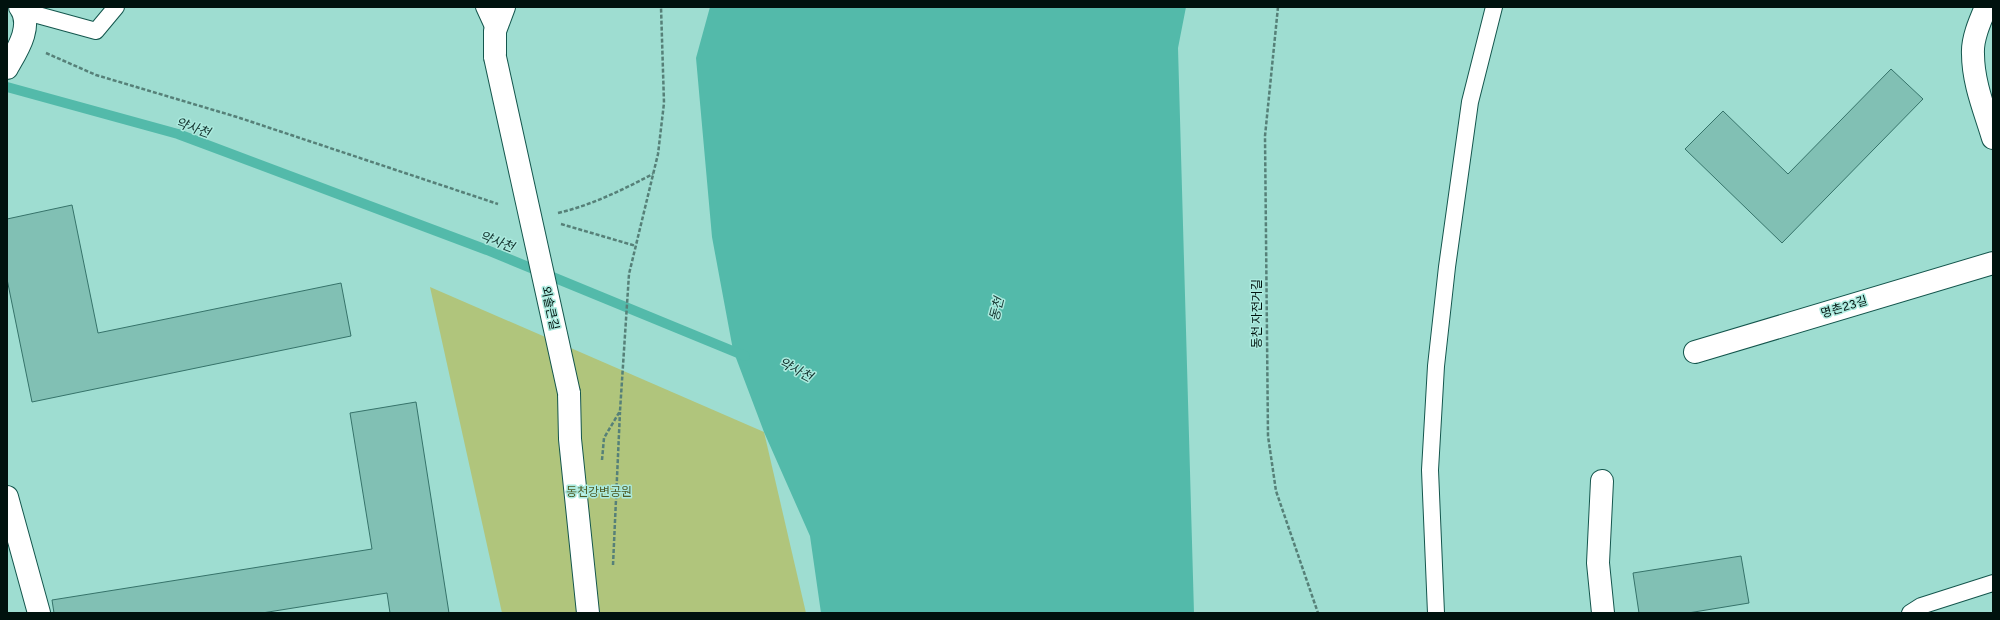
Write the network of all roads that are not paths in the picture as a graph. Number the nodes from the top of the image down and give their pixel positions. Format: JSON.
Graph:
{"nodes":[{"id":1,"x":116,"y":7,"type":"edge"},
{"id":2,"x":484,"y":7,"type":"edge"},
{"id":3,"x":504,"y":7,"type":"edge"},
{"id":4,"x":1494,"y":7,"type":"edge"},
{"id":5,"x":1986,"y":7,"type":"edge"},
{"id":6,"x":21,"y":9,"type":"edge"},
{"id":7,"x":495,"y":31,"type":"junction"},
{"id":8,"x":7,"y":68,"type":"edge"},
{"id":9,"x":1993,"y":138,"type":"edge"},
{"id":10,"x":1993,"y":263,"type":"edge"},
{"id":11,"x":1695,"y":352,"type":"dead end"},
{"id":12,"x":1602,"y":481,"type":"dead end"},
{"id":13,"x":7,"y":497,"type":"edge"},
{"id":14,"x":11,"y":527,"type":"edge"},
{"id":15,"x":1993,"y":583,"type":"edge"},
{"id":16,"x":39,"y":613,"type":"edge"},
{"id":17,"x":588,"y":613,"type":"edge"},
{"id":18,"x":1436,"y":613,"type":"edge"},
{"id":19,"x":1603,"y":613,"type":"edge"},
{"id":20,"x":1910,"y":613,"type":"edge"}],
"edges":[{"from":1,"to":6,"type":"lane"},
{"from":2,"to":7,"type":"lane"},
{"from":3,"to":7,"type":"street","name":"외솔큰길"},
{"from":4,"to":18,"type":"lane"},
{"from":5,"to":9,"type":"street"},
{"from":6,"to":8,"type":"street"},
{"from":7,"to":17,"type":"street","name":"외솔큰길","bridge":true},
{"from":10,"to":11,"type":"street","name":"명촌23길"},
{"from":12,"to":19,"type":"street"},
{"from":13,"to":14,"type":"street"},
{"from":14,"to":16,"type":"street"},
{"from":15,"to":20,"type":"lane"}]}
